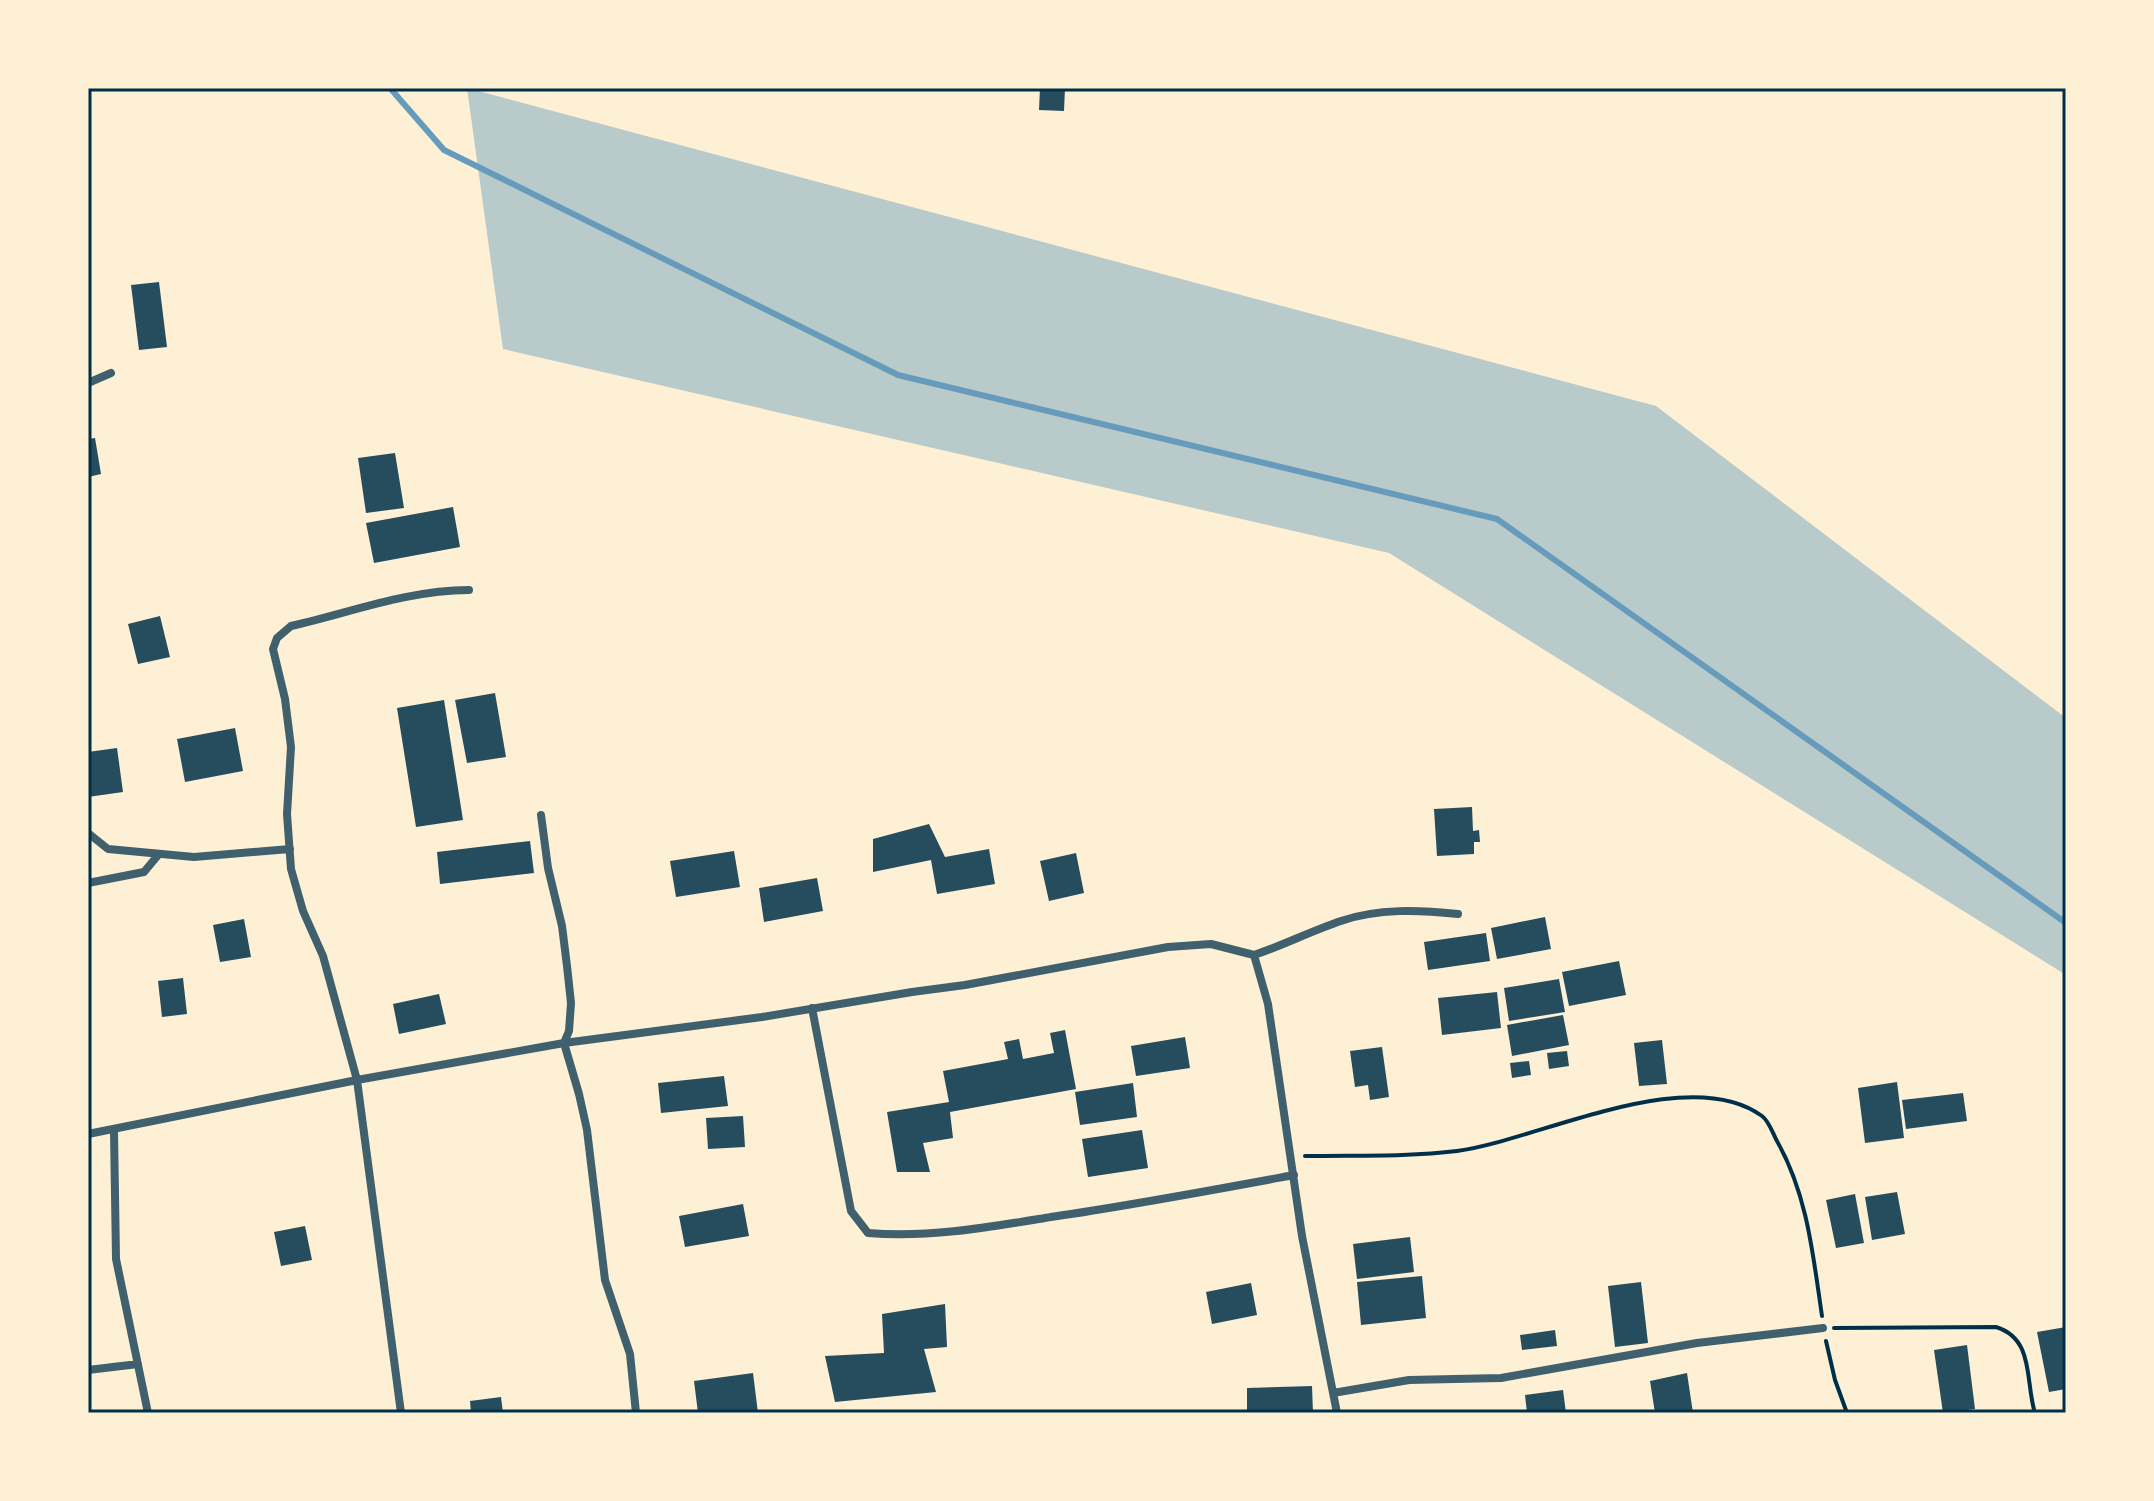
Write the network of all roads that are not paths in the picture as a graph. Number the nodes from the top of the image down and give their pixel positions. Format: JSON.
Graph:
{"nodes":[{"id":1,"x":111,"y":373,"type":"dead end"},
{"id":2,"x":88,"y":383,"type":"edge"},
{"id":3,"x":469,"y":590,"type":"dead end"},
{"id":4,"x":541,"y":815,"type":"dead end"},
{"id":5,"x":88,"y":833,"type":"edge"},
{"id":6,"x":290,"y":849,"type":"junction"},
{"id":7,"x":159,"y":854,"type":"junction"},
{"id":8,"x":88,"y":883,"type":"edge"},
{"id":9,"x":1458,"y":914,"type":"dead end"},
{"id":10,"x":1254,"y":955,"type":"junction"},
{"id":11,"x":812,"y":1008,"type":"junction"},
{"id":12,"x":564,"y":1043,"type":"junction"},
{"id":13,"x":357,"y":1080,"type":"junction"},
{"id":14,"x":114,"y":1131,"type":"junction"},
{"id":15,"x":88,"y":1134,"type":"edge"},
{"id":16,"x":1294,"y":1175,"type":"junction"},
{"id":17,"x":1823,"y":1328,"type":"road end"},
{"id":18,"x":138,"y":1364,"type":"junction"},
{"id":19,"x":88,"y":1370,"type":"edge"},
{"id":20,"x":1333,"y":1393,"type":"junction"},
{"id":21,"x":148,"y":1413,"type":"edge"},
{"id":22,"x":401,"y":1413,"type":"edge"},
{"id":23,"x":636,"y":1413,"type":"edge"},
{"id":24,"x":1337,"y":1413,"type":"edge"}],
"edges":[{"from":1,"to":2,"type":"street"},
{"from":3,"to":6,"type":"street"},
{"from":4,"to":12,"type":"street"},
{"from":5,"to":7,"type":"street"},
{"from":6,"to":7,"type":"street"},
{"from":6,"to":13,"type":"street"},
{"from":7,"to":8,"type":"street"},
{"from":9,"to":10,"type":"street"},
{"from":10,"to":11,"type":"street"},
{"from":10,"to":16,"type":"street"},
{"from":11,"to":12,"type":"street"},
{"from":11,"to":16,"type":"street"},
{"from":12,"to":13,"type":"street"},
{"from":12,"to":23,"type":"street"},
{"from":13,"to":14,"type":"street"},
{"from":13,"to":22,"type":"street"},
{"from":14,"to":15,"type":"street"},
{"from":14,"to":18,"type":"street"},
{"from":16,"to":20,"type":"street"},
{"from":17,"to":20,"type":"street"},
{"from":18,"to":19,"type":"street"},
{"from":18,"to":21,"type":"street"},
{"from":20,"to":24,"type":"street"}]}
